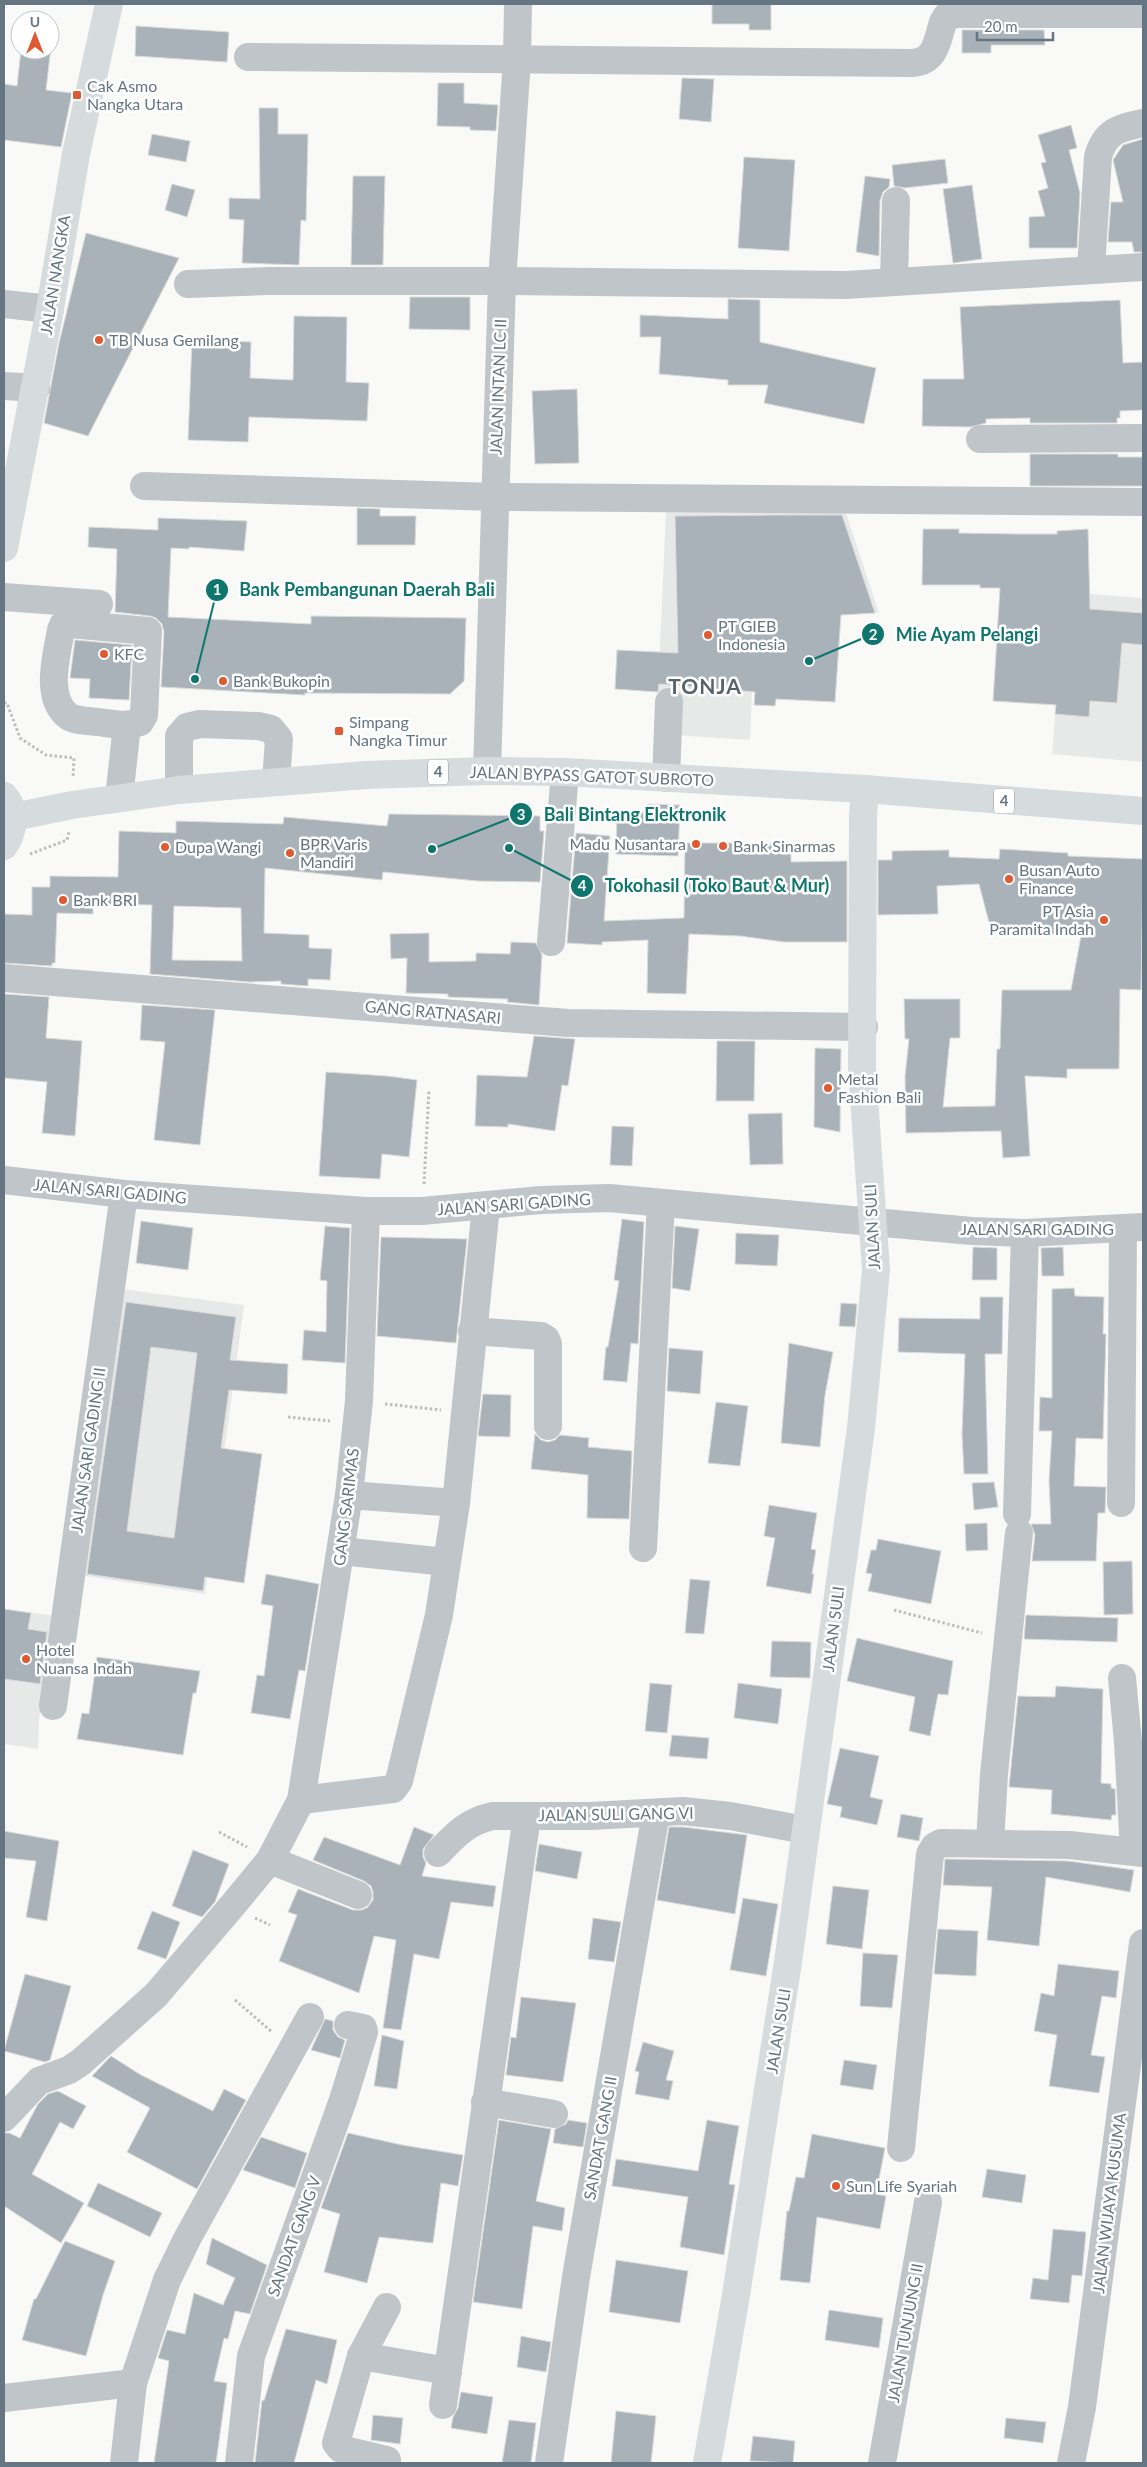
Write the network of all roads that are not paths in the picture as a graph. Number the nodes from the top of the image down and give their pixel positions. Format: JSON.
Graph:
{"nodes":[{"id":1,"x":109,"y":4,"type":"edge"},
{"id":2,"x":518,"y":4,"type":"edge"},
{"id":3,"x":1143,"y":14,"type":"edge"},
{"id":4,"x":248,"y":57,"type":"dead end"},
{"id":5,"x":517,"y":59,"type":"junction"},
{"id":6,"x":1143,"y":122,"type":"edge"},
{"id":7,"x":896,"y":201,"type":"dead end"},
{"id":8,"x":1143,"y":267,"type":"edge"},
{"id":9,"x":1091,"y":269,"type":"junction"},
{"id":10,"x":502,"y":281,"type":"junction"},
{"id":11,"x":894,"y":282,"type":"junction"},
{"id":12,"x":188,"y":284,"type":"dead end"},
{"id":13,"x":4,"y":304,"type":"edge"},
{"id":14,"x":50,"y":310,"type":"junction"},
{"id":15,"x":4,"y":386,"type":"edge"},
{"id":16,"x":36,"y":388,"type":"junction"},
{"id":17,"x":1143,"y":438,"type":"edge"},
{"id":18,"x":980,"y":439,"type":"dead end"},
{"id":19,"x":144,"y":486,"type":"dead end"},
{"id":20,"x":494,"y":497,"type":"junction"},
{"id":21,"x":1143,"y":502,"type":"edge"},
{"id":22,"x":4,"y":548,"type":"edge"},
{"id":23,"x":4,"y":597,"type":"edge"},
{"id":24,"x":99,"y":604,"type":"dead end"},
{"id":25,"x":71,"y":613,"type":"junction"},
{"id":26,"x":669,"y":702,"type":"dead end"},
{"id":27,"x":126,"y":725,"type":"junction"},
{"id":28,"x":487,"y":771,"type":"junction"},
{"id":29,"x":565,"y":772,"type":"junction"},
{"id":30,"x":666,"y":778,"type":"junction"},
{"id":31,"x":276,"y":782,"type":"junction"},
{"id":32,"x":865,"y":789,"type":"junction"},
{"id":33,"x":180,"y":790,"type":"junction"},
{"id":34,"x":118,"y":798,"type":"junction"},
{"id":35,"x":8,"y":806,"type":"edge"},
{"id":36,"x":1143,"y":811,"type":"edge"},
{"id":37,"x":4,"y":846,"type":"edge"},
{"id":38,"x":551,"y":942,"type":"dead end"},
{"id":39,"x":4,"y":978,"type":"edge"},
{"id":40,"x":864,"y":1027,"type":"junction"},
{"id":41,"x":4,"y":1180,"type":"edge"},
{"id":42,"x":124,"y":1194,"type":"junction"},
{"id":43,"x":662,"y":1203,"type":"junction"},
{"id":44,"x":486,"y":1206,"type":"junction"},
{"id":45,"x":366,"y":1211,"type":"junction"},
{"id":46,"x":874,"y":1222,"type":"junction"},
{"id":47,"x":1133,"y":1228,"type":"edge"},
{"id":48,"x":1025,"y":1233,"type":"junction"},
{"id":49,"x":472,"y":1331,"type":"junction"},
{"id":50,"x":548,"y":1426,"type":"dead end"},
{"id":51,"x":349,"y":1495,"type":"junction"},
{"id":52,"x":456,"y":1503,"type":"junction"},
{"id":53,"x":1121,"y":1503,"type":"dead end"},
{"id":54,"x":643,"y":1548,"type":"dead end"},
{"id":55,"x":341,"y":1551,"type":"junction"},
{"id":56,"x":446,"y":1562,"type":"junction"},
{"id":57,"x":1122,"y":1678,"type":"dead end"},
{"id":58,"x":53,"y":1706,"type":"dead end"},
{"id":59,"x":301,"y":1800,"type":"junction"},
{"id":60,"x":656,"y":1814,"type":"junction"},
{"id":61,"x":527,"y":1816,"type":"junction"},
{"id":62,"x":805,"y":1830,"type":"junction"},
{"id":63,"x":990,"y":1843,"type":"junction"},
{"id":64,"x":1138,"y":1852,"type":"edge"},
{"id":65,"x":438,"y":1853,"type":"dead end"},
{"id":66,"x":270,"y":1860,"type":"junction"},
{"id":67,"x":358,"y":1895,"type":"dead end"},
{"id":68,"x":1143,"y":1943,"type":"edge"},
{"id":69,"x":310,"y":2017,"type":"dead end"},
{"id":70,"x":348,"y":2025,"type":"dead end"},
{"id":71,"x":485,"y":2102,"type":"junction"},
{"id":72,"x":554,"y":2114,"type":"dead end"},
{"id":73,"x":4,"y":2118,"type":"edge"},
{"id":74,"x":901,"y":2148,"type":"dead end"},
{"id":75,"x":928,"y":2202,"type":"dead end"},
{"id":76,"x":387,"y":2307,"type":"dead end"},
{"id":77,"x":361,"y":2356,"type":"junction"},
{"id":78,"x":448,"y":2371,"type":"junction"},
{"id":79,"x":133,"y":2383,"type":"junction"},
{"id":80,"x":4,"y":2398,"type":"edge"},
{"id":81,"x":442,"y":2405,"type":"dead end"},
{"id":82,"x":388,"y":2460,"type":"dead end"},
{"id":83,"x":124,"y":2463,"type":"edge"},
{"id":84,"x":239,"y":2463,"type":"edge"},
{"id":85,"x":549,"y":2463,"type":"edge"},
{"id":86,"x":707,"y":2463,"type":"edge"},
{"id":87,"x":882,"y":2463,"type":"edge"},
{"id":88,"x":1071,"y":2463,"type":"edge"}],
"edges":[{"from":1,"to":14,"type":"main road","name":"JALAN NANGKA"},
{"from":2,"to":5,"type":"street","name":"JALAN INTAN LC II"},
{"from":3,"to":5,"type":"street"},
{"from":4,"to":5,"type":"street"},
{"from":5,"to":10,"type":"street","name":"JALAN INTAN LC II"},
{"from":6,"to":9,"type":"street"},
{"from":7,"to":11,"type":"street"},
{"from":8,"to":9,"type":"street"},
{"from":9,"to":11,"type":"street"},
{"from":10,"to":11,"type":"street"},
{"from":10,"to":12,"type":"street"},
{"from":10,"to":20,"type":"street","name":"JALAN INTAN LC II"},
{"from":13,"to":14,"type":"street"},
{"from":14,"to":16,"type":"main road","name":"JALAN NANGKA"},
{"from":15,"to":16,"type":"street"},
{"from":16,"to":22,"type":"main road","name":"JALAN NANGKA"},
{"from":17,"to":18,"type":"street"},
{"from":19,"to":20,"type":"street"},
{"from":20,"to":21,"type":"street"},
{"from":20,"to":28,"type":"street","name":"JALAN INTAN LC II"},
{"from":23,"to":25,"type":"street"},
{"from":24,"to":25,"type":"street"},
{"from":25,"to":27,"type":"street"},
{"from":25,"to":27,"type":"street"},
{"from":26,"to":30,"type":"street"},
{"from":27,"to":34,"type":"street"},
{"from":28,"to":29,"type":"main road","name":"JALAN BYPASS GATOT SUBROTO","number":"4"},
{"from":28,"to":31,"type":"main road","name":"JALAN BYPASS GATOT SUBROTO","number":"4"},
{"from":29,"to":30,"type":"main road","name":"JALAN BYPASS GATOT SUBROTO","number":"4"},
{"from":29,"to":38,"type":"street"},
{"from":30,"to":32,"type":"main road","name":"JALAN BYPASS GATOT SUBROTO","number":"4"},
{"from":31,"to":33,"type":"main road","name":"JALAN BYPASS GATOT SUBROTO","number":"4"},
{"from":31,"to":33,"type":"street"},
{"from":32,"to":36,"type":"main road","name":"JALAN BYPASS GATOT SUBROTO","number":"4"},
{"from":32,"to":40,"type":"main road","name":"JALAN SULI"},
{"from":33,"to":34,"type":"main road","name":"JALAN BYPASS GATOT SUBROTO","number":"4"},
{"from":34,"to":35,"type":"main road","name":"JALAN BYPASS GATOT SUBROTO","number":"4"},
{"from":35,"to":37,"type":"main road","number":"4"},
{"from":39,"to":40,"type":"street","name":"GANG RATNASARI"},
{"from":40,"to":46,"type":"main road","name":"JALAN SULI"},
{"from":41,"to":42,"type":"street","name":"JALAN SARI GADING"},
{"from":42,"to":45,"type":"street","name":"JALAN SARI GADING"},
{"from":42,"to":58,"type":"street","name":"JALAN SARI GADING II"},
{"from":43,"to":44,"type":"street","name":"JALAN SARI GADING"},
{"from":43,"to":46,"type":"street","name":"JALAN SARI GADING"},
{"from":43,"to":54,"type":"street"},
{"from":44,"to":45,"type":"street","name":"JALAN SARI GADING"},
{"from":44,"to":49,"type":"street"},
{"from":45,"to":51,"type":"street","name":"GANG SARIMAS"},
{"from":46,"to":48,"type":"street","name":"JALAN SARI GADING"},
{"from":46,"to":62,"type":"main road","name":"JALAN SULI"},
{"from":47,"to":48,"type":"street","name":"JALAN SARI GADING"},
{"from":47,"to":53,"type":"street"},
{"from":48,"to":63,"type":"street"},
{"from":49,"to":50,"type":"street"},
{"from":49,"to":52,"type":"street"},
{"from":51,"to":52,"type":"street"},
{"from":51,"to":55,"type":"street","name":"GANG SARIMAS"},
{"from":52,"to":56,"type":"street"},
{"from":55,"to":56,"type":"street"},
{"from":55,"to":59,"type":"street","name":"GANG SARIMAS"},
{"from":56,"to":59,"type":"street"},
{"from":57,"to":64,"type":"street"},
{"from":59,"to":66,"type":"street","name":"GANG SARIMAS"},
{"from":60,"to":61,"type":"street","name":"JALAN SULI GANG VI"},
{"from":60,"to":62,"type":"street","name":"JALAN SULI GANG VI"},
{"from":60,"to":85,"type":"street","name":"SANDAT GANG II"},
{"from":61,"to":65,"type":"street","name":"JALAN SULI GANG VI"},
{"from":61,"to":71,"type":"street"},
{"from":62,"to":86,"type":"main road","name":"JALAN SULI"},
{"from":63,"to":64,"type":"street"},
{"from":63,"to":74,"type":"street"},
{"from":66,"to":67,"type":"street"},
{"from":66,"to":73,"type":"street","name":"GANG SARIMAS"},
{"from":68,"to":88,"type":"street","name":"JALAN WIJAYA KUSUMA"},
{"from":69,"to":79,"type":"street"},
{"from":70,"to":84,"type":"street","name":"SANDAT GANG V"},
{"from":71,"to":72,"type":"street"},
{"from":71,"to":78,"type":"street"},
{"from":75,"to":87,"type":"street","name":"JALAN TUNJUNG II"},
{"from":76,"to":77,"type":"street"},
{"from":77,"to":78,"type":"street"},
{"from":77,"to":82,"type":"street"},
{"from":78,"to":81,"type":"street"},
{"from":79,"to":80,"type":"street"},
{"from":79,"to":83,"type":"street"}]}
